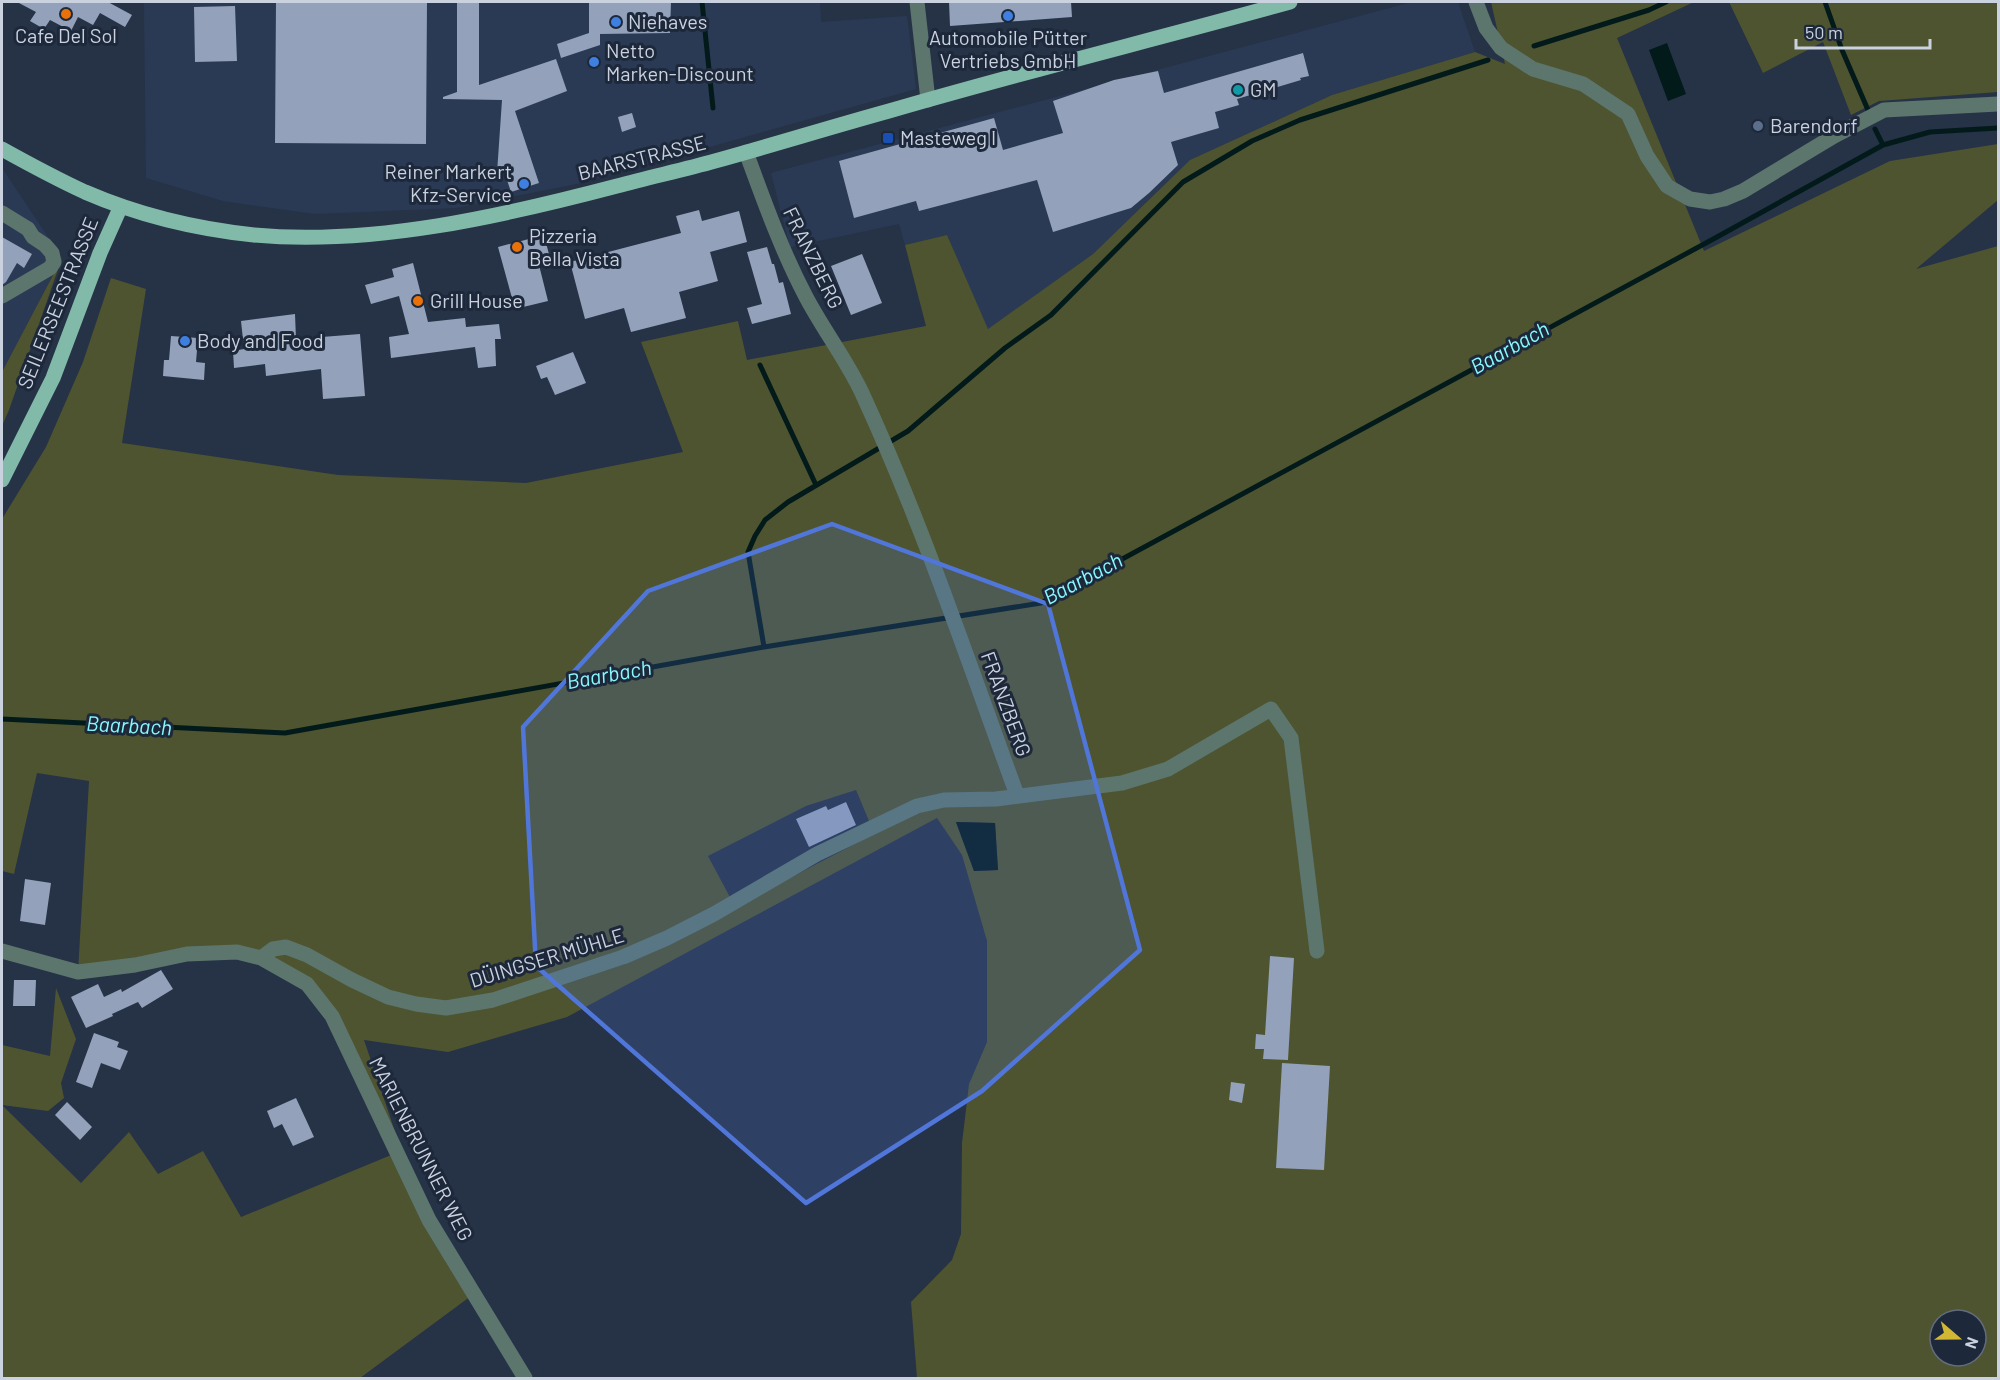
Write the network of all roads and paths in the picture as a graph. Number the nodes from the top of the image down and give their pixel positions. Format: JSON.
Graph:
{"nodes":[{"id":1,"x":917,"y":2,"type":"edge"},
{"id":2,"x":1290,"y":2,"type":"edge"},
{"id":3,"x":1476,"y":2,"type":"edge"},
{"id":4,"x":928,"y":100,"type":"junction"},
{"id":5,"x":1998,"y":104,"type":"edge"},
{"id":6,"x":2,"y":149,"type":"edge"},
{"id":7,"x":746,"y":152,"type":"junction"},
{"id":8,"x":121,"y":206,"type":"junction"},
{"id":9,"x":2,"y":213,"type":"edge"},
{"id":10,"x":2,"y":296,"type":"edge"},
{"id":11,"x":2,"y":480,"type":"edge"},
{"id":12,"x":1017,"y":795,"type":"junction"},
{"id":13,"x":2,"y":951,"type":"edge"},
{"id":14,"x":1317,"y":951,"type":"dead end"},
{"id":15,"x":261,"y":958,"type":"junction"},
{"id":16,"x":525,"y":1378,"type":"edge"}],
"edges":[{"from":1,"to":4,"type":"street"},
{"from":2,"to":4,"type":"main road","name":"BAARSTRASSE"},
{"from":3,"to":5,"type":"street"},
{"from":4,"to":7,"type":"main road","name":"BAARSTRASSE"},
{"from":6,"to":8,"type":"main road","name":"BAARSTRASSE"},
{"from":7,"to":8,"type":"main road","name":"BAARSTRASSE"},
{"from":7,"to":12,"type":"street","name":"FRANZBERG"},
{"from":8,"to":11,"type":"main road","name":"SEILERSEESTRASSE"},
{"from":9,"to":10,"type":"street"},
{"from":12,"to":14,"type":"street"},
{"from":12,"to":15,"type":"street","name":"DÜINGSER MÜHLE"},
{"from":13,"to":15,"type":"street"},
{"from":15,"to":16,"type":"street","name":"MARIENBRUNNER WEG"}]}
